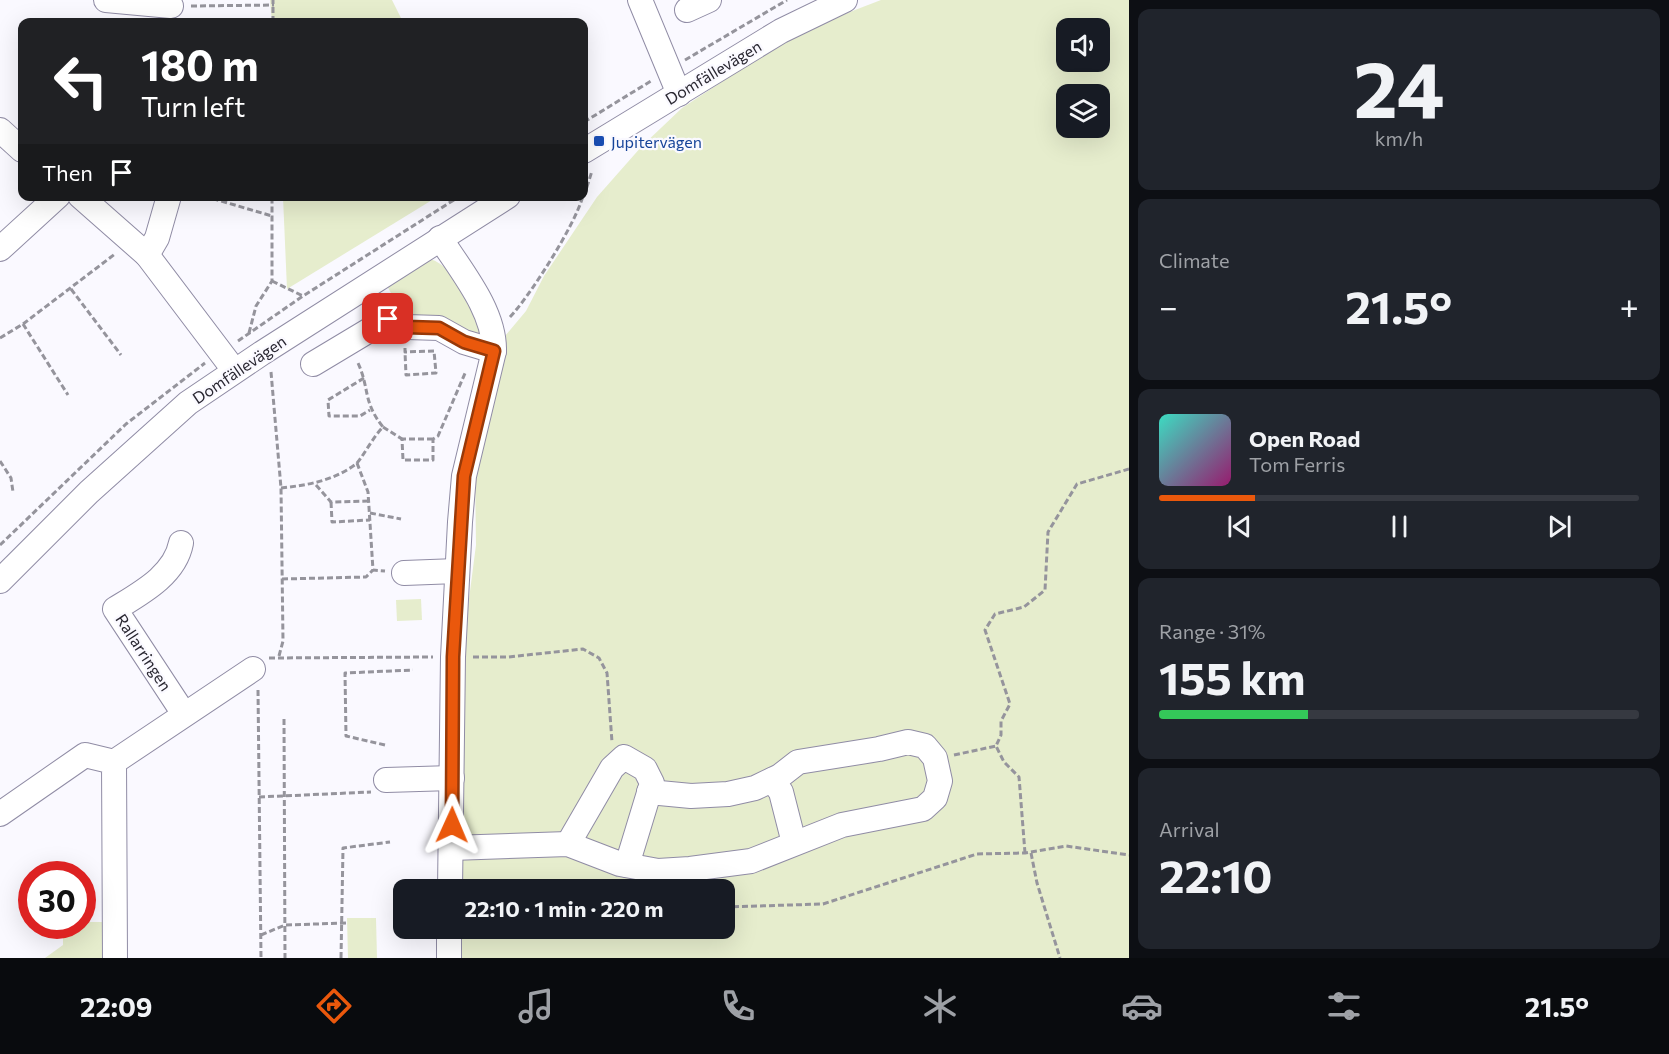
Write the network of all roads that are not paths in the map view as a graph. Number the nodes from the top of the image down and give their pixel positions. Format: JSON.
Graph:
{"nodes":[{"id":1,"x":106,"y":0,"type":"edge"},
{"id":2,"x":640,"y":0,"type":"edge"},
{"id":3,"x":709,"y":0,"type":"edge"},
{"id":4,"x":841,"y":1,"type":"edge"},
{"id":5,"x":171,"y":10,"type":"edge"},
{"id":6,"x":687,"y":10,"type":"dead end"},
{"id":7,"x":679,"y":94,"type":"junction"},
{"id":8,"x":0,"y":130,"type":"edge"},
{"id":9,"x":18,"y":146,"type":"edge"},
{"id":10,"x":588,"y":149,"type":"edge"},
{"id":11,"x":53,"y":201,"type":"edge"},
{"id":12,"x":86,"y":201,"type":"edge"},
{"id":13,"x":168,"y":201,"type":"edge"},
{"id":14,"x":500,"y":201,"type":"edge"},
{"id":15,"x":440,"y":238,"type":"junction"},
{"id":16,"x":140,"y":247,"type":"junction"},
{"id":17,"x":0,"y":249,"type":"edge"},
{"id":18,"x":488,"y":344,"type":"junction"},
{"id":19,"x":313,"y":364,"type":"dead end"},
{"id":20,"x":234,"y":370,"type":"junction"},
{"id":21,"x":181,"y":543,"type":"dead end"},
{"id":22,"x":457,"y":571,"type":"junction"},
{"id":23,"x":404,"y":573,"type":"road end"},
{"id":24,"x":0,"y":581,"type":"edge"},
{"id":25,"x":259,"y":672,"type":"road end"},
{"id":26,"x":184,"y":714,"type":"junction"},
{"id":27,"x":114,"y":762,"type":"junction"},
{"id":28,"x":452,"y":778,"type":"junction"},
{"id":29,"x":772,"y":780,"type":"junction"},
{"id":30,"x":381,"y":786,"type":"road end"},
{"id":31,"x":649,"y":792,"type":"junction"},
{"id":32,"x":0,"y":814,"type":"edge"},
{"id":33,"x":794,"y":843,"type":"junction"},
{"id":34,"x":568,"y":844,"type":"junction"},
{"id":35,"x":451,"y":848,"type":"junction"},
{"id":36,"x":627,"y":865,"type":"junction"},
{"id":37,"x":450,"y":879,"type":"edge"},
{"id":38,"x":449,"y":939,"type":"edge"},
{"id":39,"x":115,"y":958,"type":"edge"},
{"id":40,"x":449,"y":958,"type":"edge"}],
"edges":[{"from":1,"to":5,"type":"street"},
{"from":2,"to":7,"type":"street"},
{"from":3,"to":6,"type":"street"},
{"from":4,"to":7,"type":"street","name":"Domfällevägen"},
{"from":7,"to":10,"type":"street","name":"Domfällevägen"},
{"from":8,"to":9,"type":"street"},
{"from":11,"to":17,"type":"street"},
{"from":12,"to":16,"type":"street"},
{"from":13,"to":16,"type":"street"},
{"from":14,"to":15,"type":"street","name":"Domfällevägen"},
{"from":15,"to":18,"type":"street"},
{"from":15,"to":20,"type":"street","name":"Domfällevägen"},
{"from":16,"to":20,"type":"street"},
{"from":18,"to":19,"type":"street"},
{"from":18,"to":22,"type":"street"},
{"from":20,"to":24,"type":"street","name":"Domfällevägen"},
{"from":21,"to":26,"type":"street","name":"Rallarringen"},
{"from":22,"to":23,"type":"street"},
{"from":22,"to":28,"type":"street"},
{"from":25,"to":26,"type":"street"},
{"from":26,"to":27,"type":"street"},
{"from":27,"to":32,"type":"street"},
{"from":27,"to":39,"type":"street"},
{"from":28,"to":30,"type":"street"},
{"from":28,"to":35,"type":"street"},
{"from":29,"to":31,"type":"street"},
{"from":29,"to":33,"type":"street"},
{"from":29,"to":33,"type":"street"},
{"from":31,"to":34,"type":"street"},
{"from":31,"to":36,"type":"street"},
{"from":33,"to":36,"type":"street"},
{"from":34,"to":35,"type":"street"},
{"from":34,"to":36,"type":"street"},
{"from":35,"to":37,"type":"street"},
{"from":38,"to":40,"type":"street"}]}
